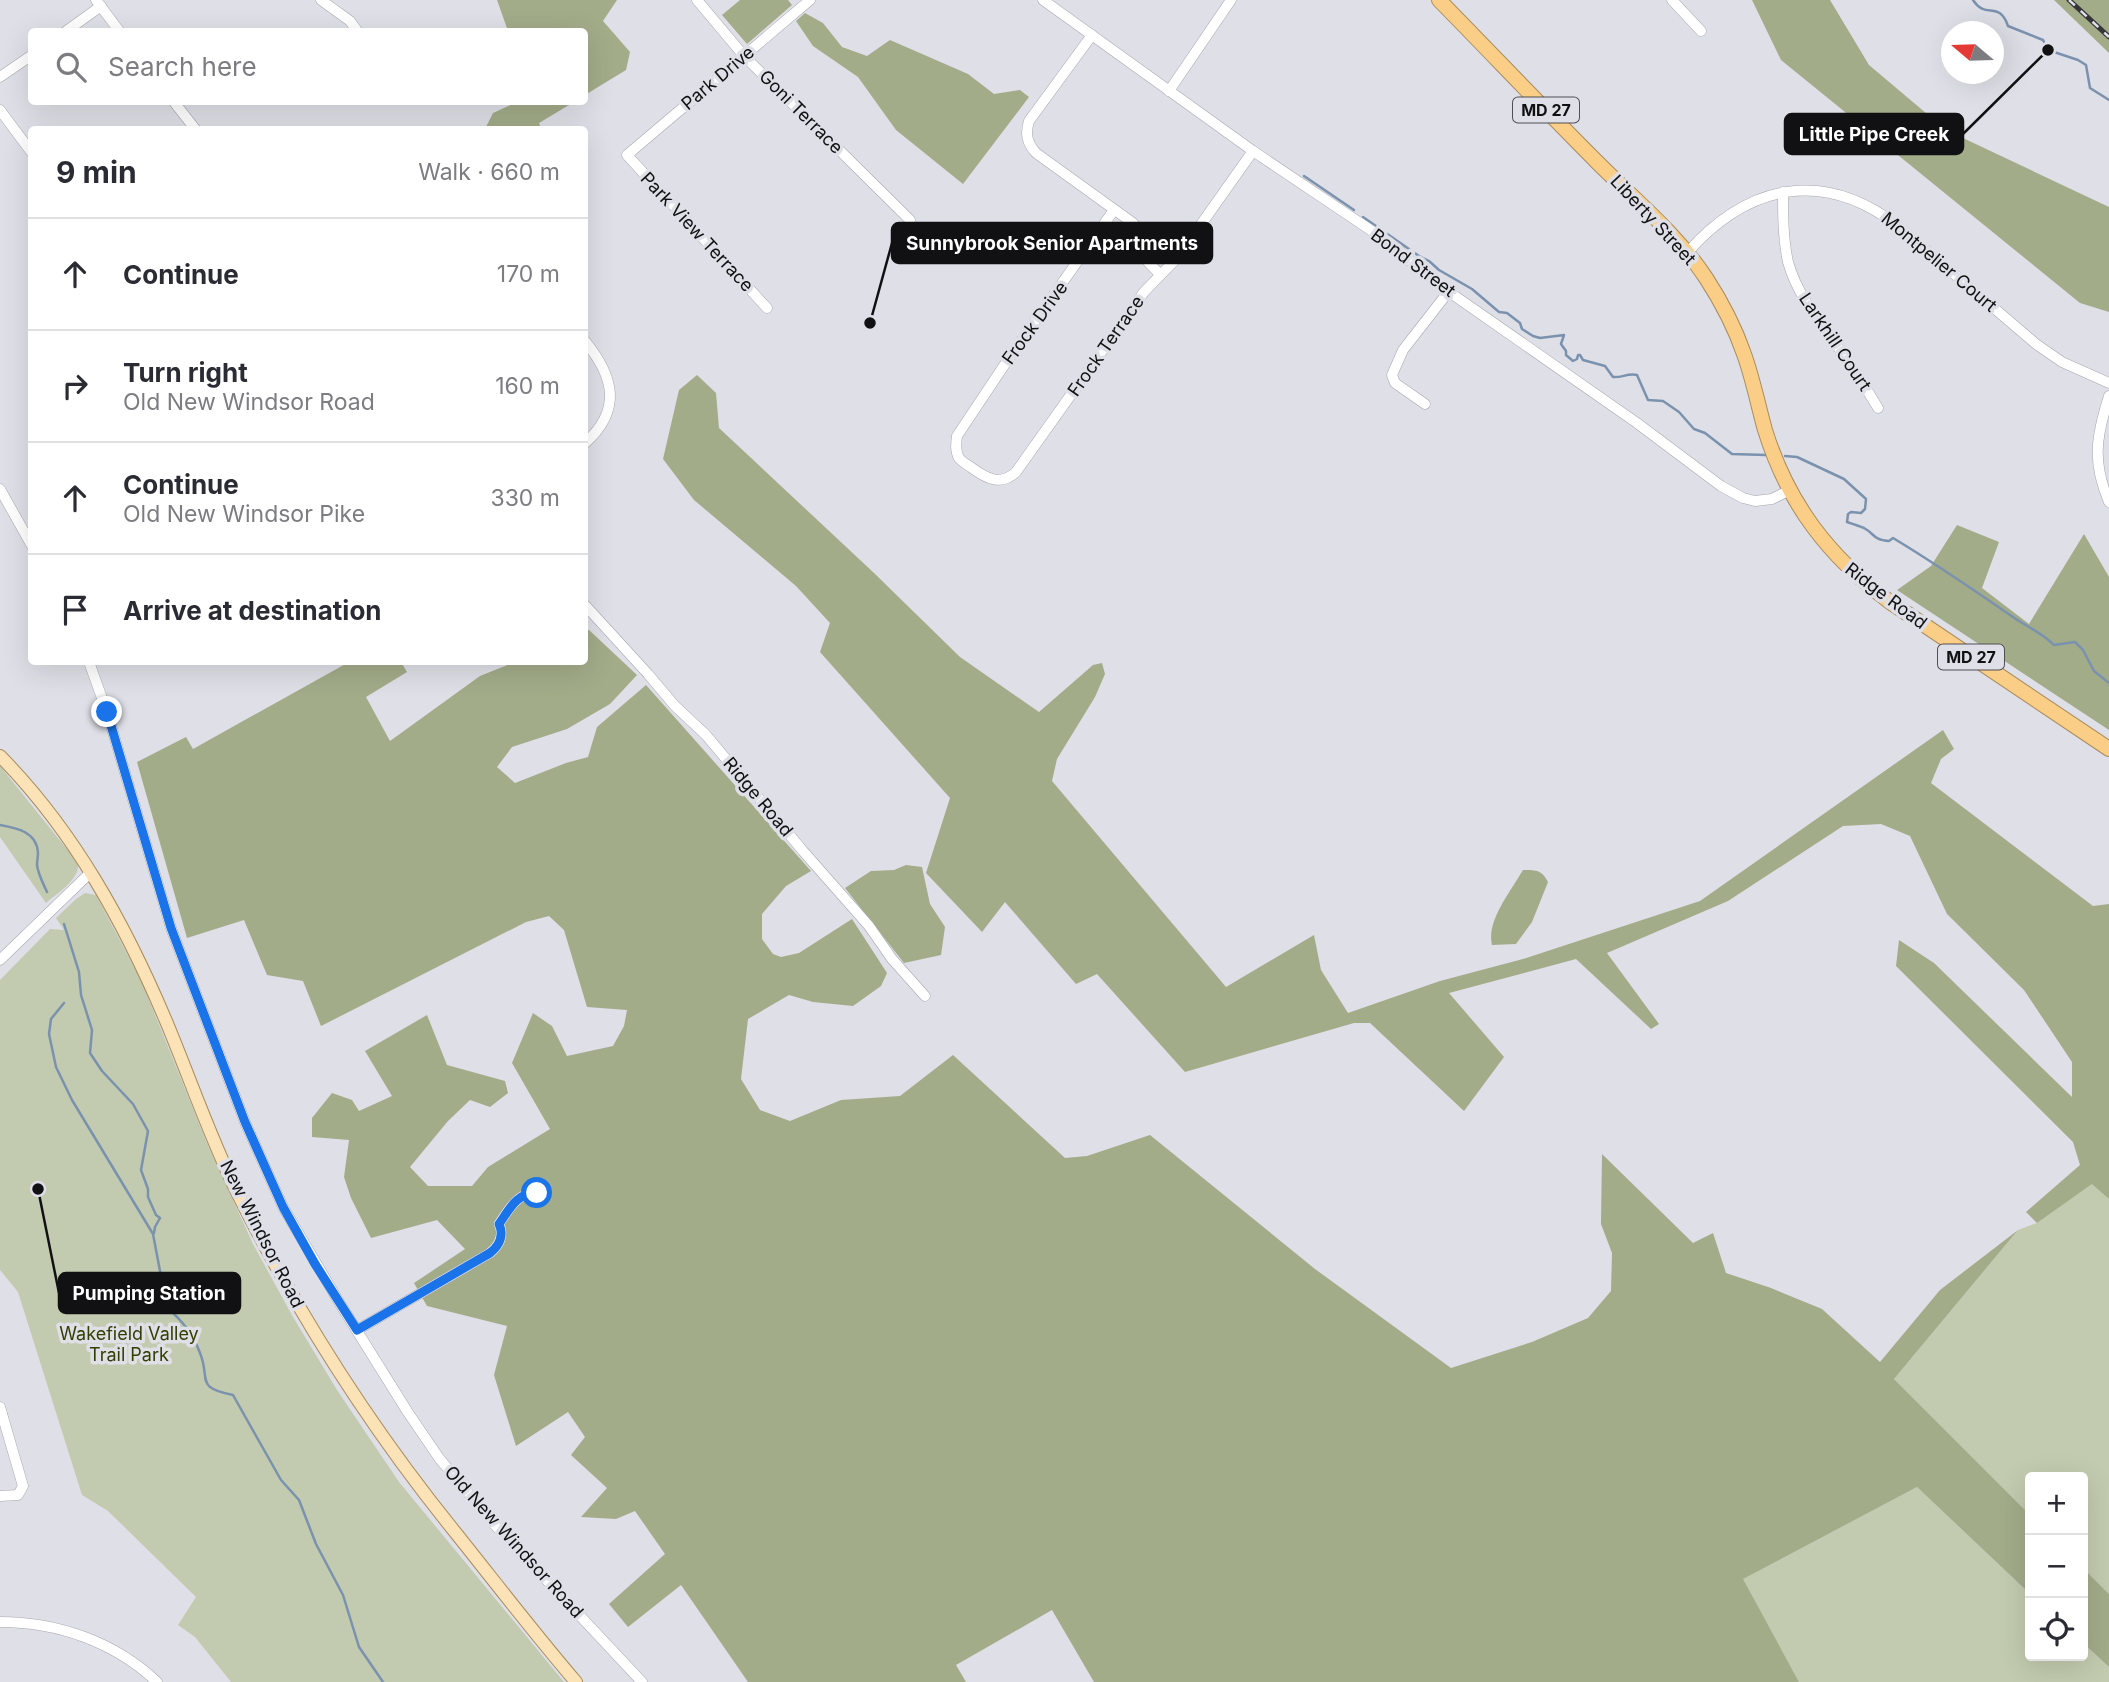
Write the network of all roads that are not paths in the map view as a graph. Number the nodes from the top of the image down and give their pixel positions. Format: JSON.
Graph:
{"nodes":[{"id":1,"x":321,"y":0,"type":"edge"},
{"id":2,"x":697,"y":0,"type":"edge"},
{"id":3,"x":810,"y":0,"type":"edge"},
{"id":4,"x":1043,"y":0,"type":"edge"},
{"id":5,"x":1231,"y":0,"type":"edge"},
{"id":6,"x":1439,"y":0,"type":"edge"},
{"id":7,"x":1672,"y":0,"type":"edge"},
{"id":8,"x":98,"y":3,"type":"edge"},
{"id":9,"x":70,"y":28,"type":"edge"},
{"id":10,"x":117,"y":28,"type":"edge"},
{"id":11,"x":355,"y":28,"type":"edge"},
{"id":12,"x":1701,"y":31,"type":"dead end"},
{"id":13,"x":1091,"y":35,"type":"junction"},
{"id":14,"x":744,"y":56,"type":"junction"},
{"id":15,"x":28,"y":58,"type":"edge"},
{"id":16,"x":0,"y":77,"type":"edge"},
{"id":17,"x":1169,"y":91,"type":"junction"},
{"id":18,"x":176,"y":105,"type":"edge"},
{"id":19,"x":0,"y":110,"type":"edge"},
{"id":20,"x":193,"y":126,"type":"edge"},
{"id":21,"x":28,"y":148,"type":"edge"},
{"id":22,"x":1253,"y":150,"type":"junction"},
{"id":23,"x":627,"y":155,"type":"joint"},
{"id":24,"x":1783,"y":192,"type":"junction"},
{"id":25,"x":1114,"y":210,"type":"junction"},
{"id":26,"x":910,"y":220,"type":"dead end"},
{"id":27,"x":1687,"y":253,"type":"junction"},
{"id":28,"x":1160,"y":274,"type":"junction"},
{"id":29,"x":1449,"y":291,"type":"junction"},
{"id":30,"x":767,"y":308,"type":"dead end"},
{"id":31,"x":588,"y":346,"type":"edge"},
{"id":32,"x":2109,"y":383,"type":"edge"},
{"id":33,"x":2109,"y":396,"type":"edge"},
{"id":34,"x":1425,"y":404,"type":"dead end"},
{"id":35,"x":1878,"y":408,"type":"dead end"},
{"id":36,"x":957,"y":436,"type":"joint"},
{"id":37,"x":588,"y":439,"type":"edge"},
{"id":38,"x":0,"y":489,"type":"edge"},
{"id":39,"x":1790,"y":491,"type":"junction"},
{"id":40,"x":2109,"y":502,"type":"edge"},
{"id":41,"x":28,"y":539,"type":"edge"},
{"id":42,"x":588,"y":608,"type":"edge"},
{"id":43,"x":90,"y":665,"type":"edge"},
{"id":44,"x":2109,"y":749,"type":"edge"},
{"id":45,"x":0,"y":756,"type":"edge"},
{"id":46,"x":91,"y":872,"type":"junction"},
{"id":47,"x":0,"y":960,"type":"edge"},
{"id":48,"x":925,"y":996,"type":"dead end"},
{"id":49,"x":544,"y":1195,"type":"dead end"},
{"id":50,"x":357,"y":1330,"type":"junction"},
{"id":51,"x":0,"y":1407,"type":"edge"},
{"id":52,"x":0,"y":1496,"type":"edge"},
{"id":53,"x":0,"y":1622,"type":"edge"},
{"id":54,"x":157,"y":1682,"type":"edge"},
{"id":55,"x":576,"y":1682,"type":"edge"},
{"id":56,"x":642,"y":1682,"type":"edge"}],
"edges":[{"from":1,"to":11,"type":"street"},
{"from":2,"to":14,"type":"street","name":"Goni Terrace"},
{"from":3,"to":14,"type":"street","name":"Park Drive"},
{"from":4,"to":13,"type":"street","name":"Bond Street"},
{"from":5,"to":17,"type":"street"},
{"from":6,"to":27,"type":"highway","name":"Liberty Street","number":"MD 27"},
{"from":7,"to":12,"type":"street"},
{"from":8,"to":9,"type":"street"},
{"from":8,"to":10,"type":"street"},
{"from":13,"to":17,"type":"street","name":"Bond Street"},
{"from":13,"to":25,"type":"street"},
{"from":14,"to":23,"type":"street","name":"Park Drive"},
{"from":14,"to":26,"type":"street","name":"Goni Terrace"},
{"from":15,"to":16,"type":"street"},
{"from":17,"to":22,"type":"street","name":"Bond Street"},
{"from":18,"to":20,"type":"street"},
{"from":19,"to":21,"type":"street"},
{"from":22,"to":28,"type":"street","name":"Frock Terrace"},
{"from":22,"to":29,"type":"street","name":"Bond Street"},
{"from":23,"to":30,"type":"street","name":"Park View Terrace"},
{"from":24,"to":27,"type":"street","name":"Montpelier Court"},
{"from":24,"to":32,"type":"street","name":"Montpelier Court"},
{"from":24,"to":35,"type":"street","name":"Larkhill Court"},
{"from":25,"to":28,"type":"street"},
{"from":25,"to":36,"type":"street","name":"Frock Drive"},
{"from":27,"to":39,"type":"highway","name":"Liberty Street","number":"MD 27"},
{"from":28,"to":36,"type":"street","name":"Frock Terrace"},
{"from":29,"to":34,"type":"street"},
{"from":29,"to":39,"type":"street","name":"Bond Street"},
{"from":31,"to":37,"type":"street"},
{"from":33,"to":40,"type":"street"},
{"from":38,"to":41,"type":"street"},
{"from":39,"to":44,"type":"highway","name":"Ridge Road","number":"MD 27"},
{"from":42,"to":48,"type":"street","name":"Ridge Road"},
{"from":43,"to":50,"type":"street","name":"Old New Windsor Road"},
{"from":45,"to":46,"type":"main road","name":"New Windsor Road"},
{"from":46,"to":47,"type":"street"},
{"from":46,"to":55,"type":"main road","name":"New Windsor Road"},
{"from":49,"to":50,"type":"street"},
{"from":50,"to":56,"type":"street","name":"Old New Windsor Road"},
{"from":51,"to":52,"type":"street"},
{"from":53,"to":54,"type":"street"}]}
